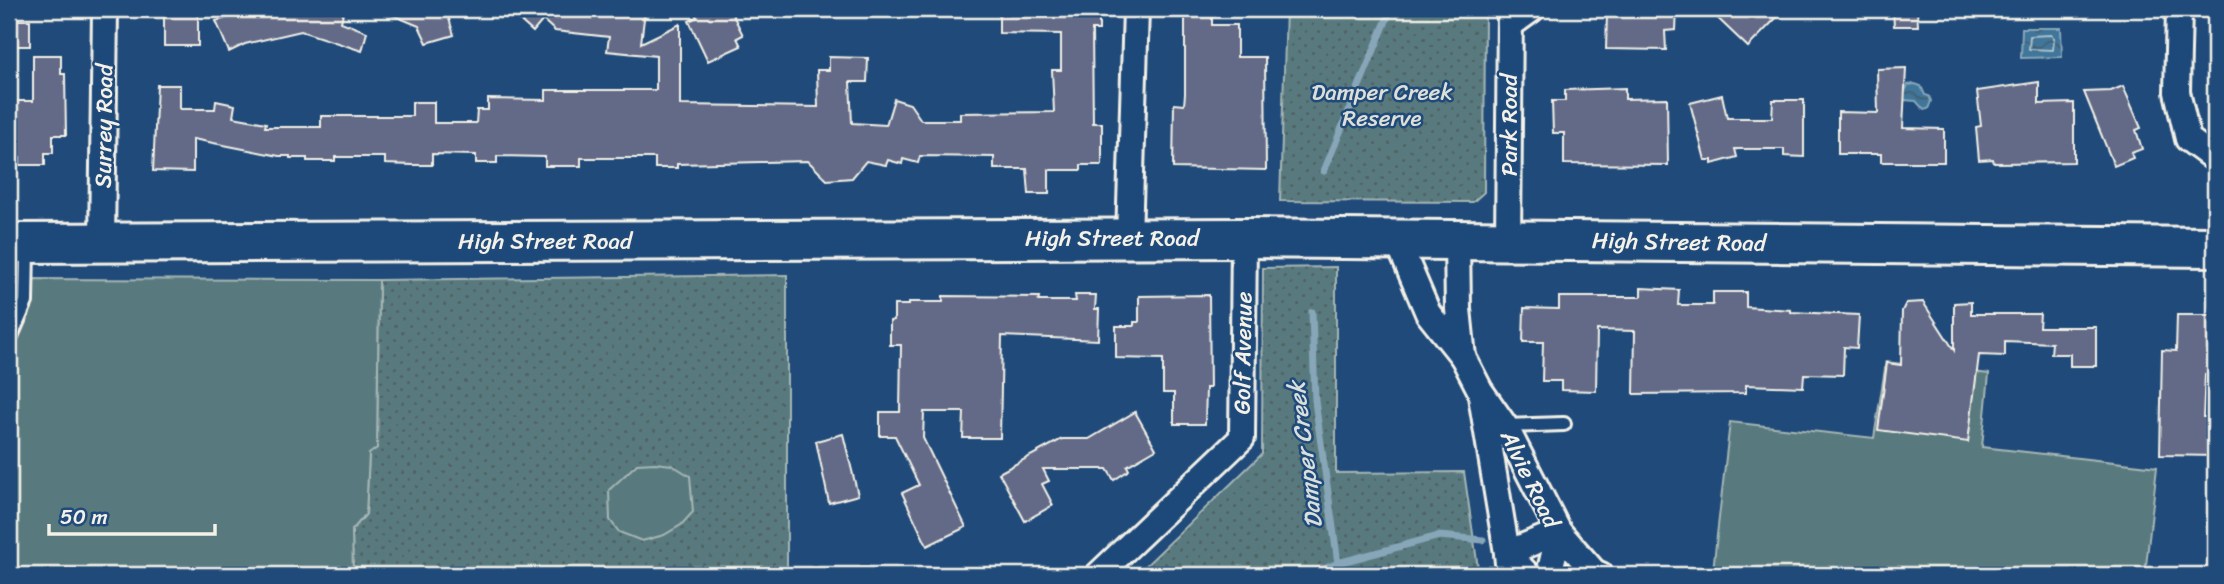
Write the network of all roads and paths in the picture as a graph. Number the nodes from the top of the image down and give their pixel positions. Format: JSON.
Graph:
{"nodes":[{"id":1,"x":105,"y":9,"type":"edge"},
{"id":2,"x":1136,"y":9,"type":"edge"},
{"id":3,"x":1532,"y":9,"type":"edge"},
{"id":4,"x":2179,"y":9,"type":"edge"},
{"id":5,"x":1510,"y":17,"type":"edge"},
{"id":6,"x":2215,"y":159,"type":"edge"},
{"id":7,"x":1129,"y":238,"type":"junction"},
{"id":8,"x":1244,"y":238,"type":"junction"},
{"id":9,"x":1397,"y":240,"type":"junction"},
{"id":10,"x":1457,"y":240,"type":"junction"},
{"id":11,"x":1508,"y":240,"type":"junction"},
{"id":12,"x":18,"y":244,"type":"edge"},
{"id":13,"x":102,"y":244,"type":"junction"},
{"id":14,"x":2215,"y":247,"type":"edge"},
{"id":15,"x":9,"y":341,"type":"edge"},
{"id":16,"x":1463,"y":357,"type":"junction"},
{"id":17,"x":1480,"y":390,"type":"junction"},
{"id":18,"x":1564,"y":424,"type":"dead end"},
{"id":19,"x":1506,"y":426,"type":"junction"},
{"id":20,"x":1559,"y":532,"type":"junction"},
{"id":21,"x":1508,"y":564,"type":"edge"},
{"id":22,"x":1098,"y":575,"type":"edge"},
{"id":23,"x":1528,"y":575,"type":"edge"},
{"id":24,"x":1549,"y":575,"type":"edge"},
{"id":25,"x":1601,"y":575,"type":"edge"}],
"edges":[{"from":1,"to":13,"type":"street","name":"Surrey Road"},
{"from":2,"to":7,"type":"street"},
{"from":3,"to":5,"type":"street"},
{"from":4,"to":6,"type":"street"},
{"from":5,"to":11,"type":"street","name":"Park Road"},
{"from":7,"to":8,"type":"main road","name":"High Street Road"},
{"from":7,"to":13,"type":"main road","name":"High Street Road"},
{"from":8,"to":9,"type":"main road","name":"High Street Road"},
{"from":8,"to":22,"type":"street","name":"Golf Avenue"},
{"from":9,"to":10,"type":"main road","name":"High Street Road"},
{"from":9,"to":16,"type":"street","name":"Alvie Road"},
{"from":10,"to":11,"type":"main road","name":"High Street Road"},
{"from":10,"to":16,"type":"street","name":"Alvie Road"},
{"from":11,"to":14,"type":"main road","name":"High Street Road"},
{"from":12,"to":13,"type":"main road","name":"High Street Road"},
{"from":12,"to":15,"type":"lane"},
{"from":16,"to":17,"type":"street","name":"Alvie Road"},
{"from":17,"to":19,"type":"street","name":"Alvie Road"},
{"from":17,"to":21,"type":"street","name":"Alvie Road"},
{"from":18,"to":19,"type":"lane"},
{"from":19,"to":20,"type":"street","name":"Alvie Road"},
{"from":20,"to":21,"type":"street"},
{"from":20,"to":24,"type":"street","name":"Alvie Road"},
{"from":20,"to":25,"type":"street"},
{"from":21,"to":23,"type":"street"}]}
